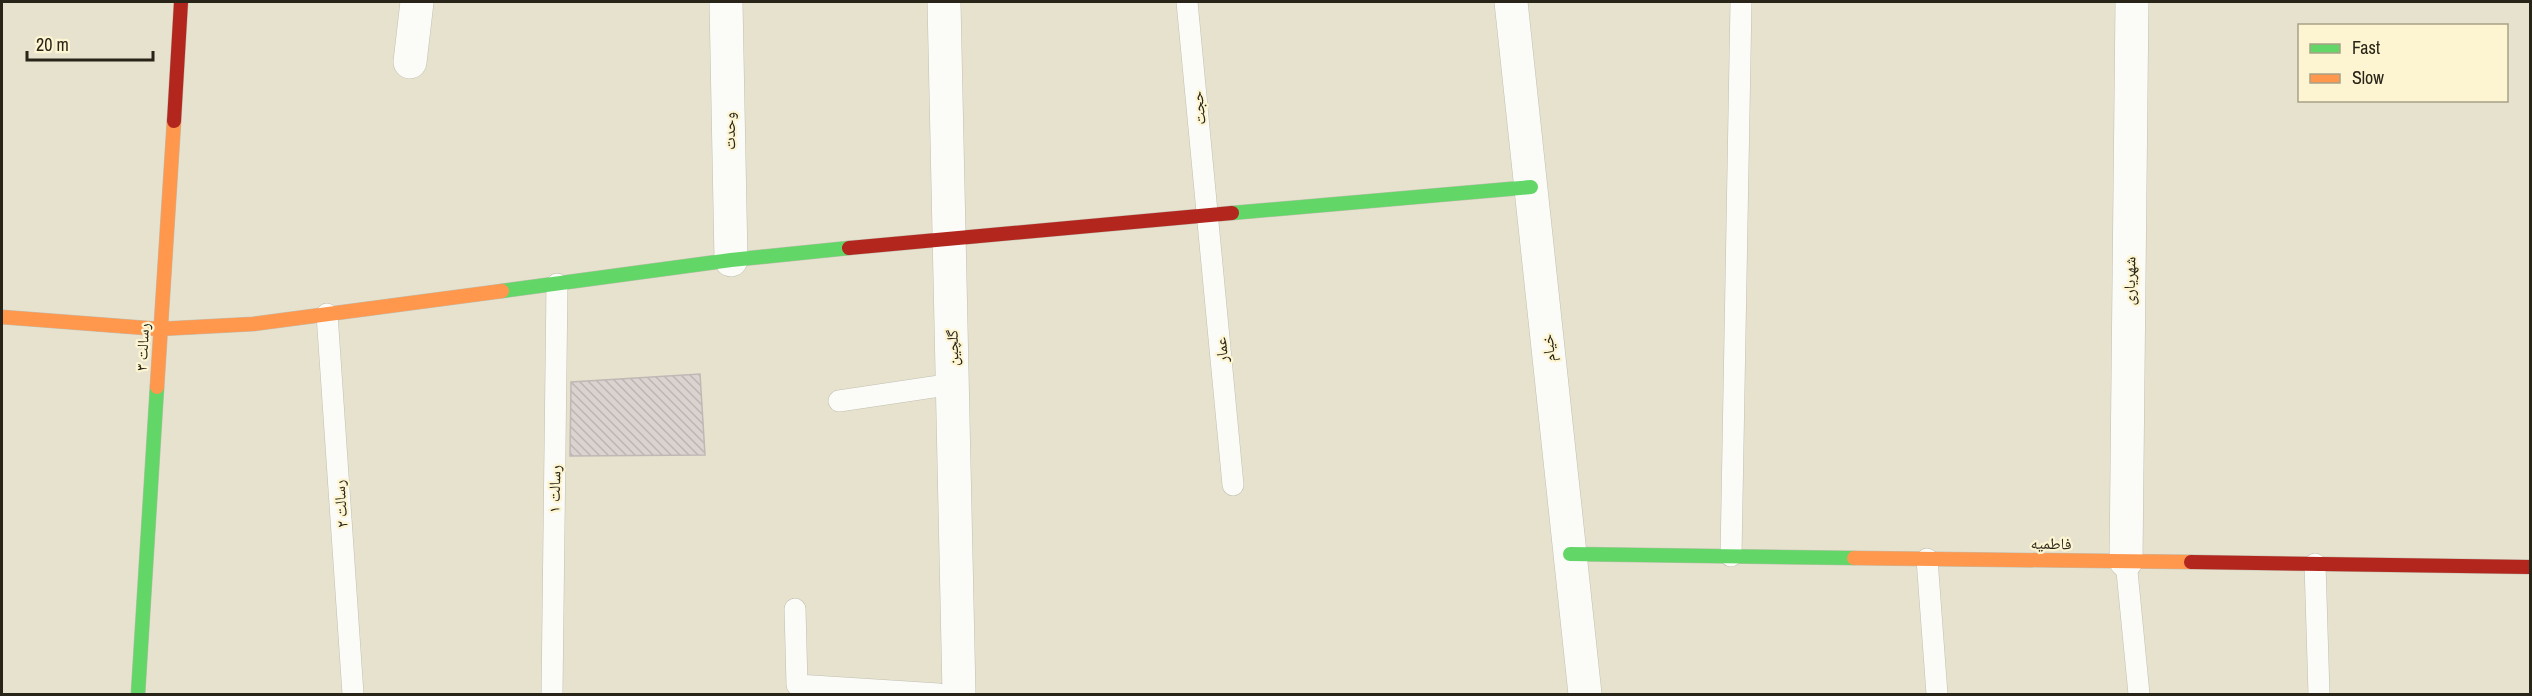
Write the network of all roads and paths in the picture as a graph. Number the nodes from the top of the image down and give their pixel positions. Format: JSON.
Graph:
{"nodes":[{"id":1,"x":181,"y":2,"type":"edge"},
{"id":2,"x":417,"y":2,"type":"edge"},
{"id":3,"x":726,"y":2,"type":"edge"},
{"id":4,"x":944,"y":2,"type":"edge"},
{"id":5,"x":1188,"y":2,"type":"edge"},
{"id":6,"x":1511,"y":2,"type":"edge"},
{"id":7,"x":1741,"y":2,"type":"edge"},
{"id":8,"x":2132,"y":2,"type":"edge"},
{"id":9,"x":410,"y":62,"type":"dead end"},
{"id":10,"x":1531,"y":187,"type":"junction"},
{"id":11,"x":1209,"y":214,"type":"junction"},
{"id":12,"x":949,"y":237,"type":"junction"},
{"id":13,"x":731,"y":260,"type":"junction"},
{"id":14,"x":557,"y":284,"type":"junction"},
{"id":15,"x":327,"y":314,"type":"junction"},
{"id":16,"x":2,"y":317,"type":"edge"},
{"id":17,"x":159,"y":329,"type":"junction"},
{"id":18,"x":953,"y":384,"type":"junction"},
{"id":19,"x":839,"y":401,"type":"dead end"},
{"id":20,"x":1233,"y":485,"type":"dead end"},
{"id":21,"x":1570,"y":554,"type":"junction"},
{"id":22,"x":1731,"y":556,"type":"junction"},
{"id":23,"x":1927,"y":559,"type":"junction"},
{"id":24,"x":2126,"y":561,"type":"junction"},
{"id":25,"x":2315,"y":564,"type":"junction"},
{"id":26,"x":2530,"y":567,"type":"edge"},
{"id":27,"x":795,"y":609,"type":"dead end"},
{"id":28,"x":138,"y":694,"type":"edge"},
{"id":29,"x":353,"y":694,"type":"edge"},
{"id":30,"x":552,"y":694,"type":"edge"},
{"id":31,"x":939,"y":694,"type":"edge"},
{"id":32,"x":959,"y":694,"type":"edge"},
{"id":33,"x":1586,"y":694,"type":"edge"},
{"id":34,"x":1937,"y":694,"type":"edge"},
{"id":35,"x":2139,"y":694,"type":"edge"},
{"id":36,"x":2319,"y":694,"type":"edge"}],
"edges":[{"from":1,"to":17,"type":"street","name":"رسالت ۳"},
{"from":2,"to":9,"type":"street"},
{"from":3,"to":13,"type":"street","name":"وحدت"},
{"from":4,"to":12,"type":"street","name":"گلچین"},
{"from":5,"to":11,"type":"lane","name":"حجت"},
{"from":6,"to":10,"type":"street","name":"خیام"},
{"from":7,"to":22,"type":"lane"},
{"from":8,"to":24,"type":"street","name":"شهریاری"},
{"from":10,"to":11,"type":"street"},
{"from":10,"to":21,"type":"street","name":"خیام"},
{"from":11,"to":12,"type":"street"},
{"from":11,"to":20,"type":"lane","name":"عمار"},
{"from":12,"to":13,"type":"street"},
{"from":12,"to":18,"type":"street","name":"گلچین"},
{"from":13,"to":14,"type":"street"},
{"from":14,"to":15,"type":"street"},
{"from":14,"to":30,"type":"lane","name":"رسالت ۱"},
{"from":15,"to":17,"type":"street"},
{"from":15,"to":29,"type":"lane","name":"رسالت ۲"},
{"from":16,"to":17,"type":"street"},
{"from":17,"to":28,"type":"street","name":"رسالت ۳"},
{"from":18,"to":19,"type":"lane"},
{"from":18,"to":32,"type":"street","name":"گلچین"},
{"from":21,"to":22,"type":"street","name":"فاطمیه"},
{"from":21,"to":33,"type":"street","name":"خیام"},
{"from":22,"to":23,"type":"street","name":"فاطمیه"},
{"from":23,"to":24,"type":"street","name":"فاطمیه"},
{"from":23,"to":34,"type":"lane"},
{"from":24,"to":25,"type":"street","name":"فاطمیه"},
{"from":24,"to":35,"type":"lane"},
{"from":25,"to":26,"type":"street","name":"فاطمیه"},
{"from":25,"to":36,"type":"lane"},
{"from":27,"to":31,"type":"lane"}]}
